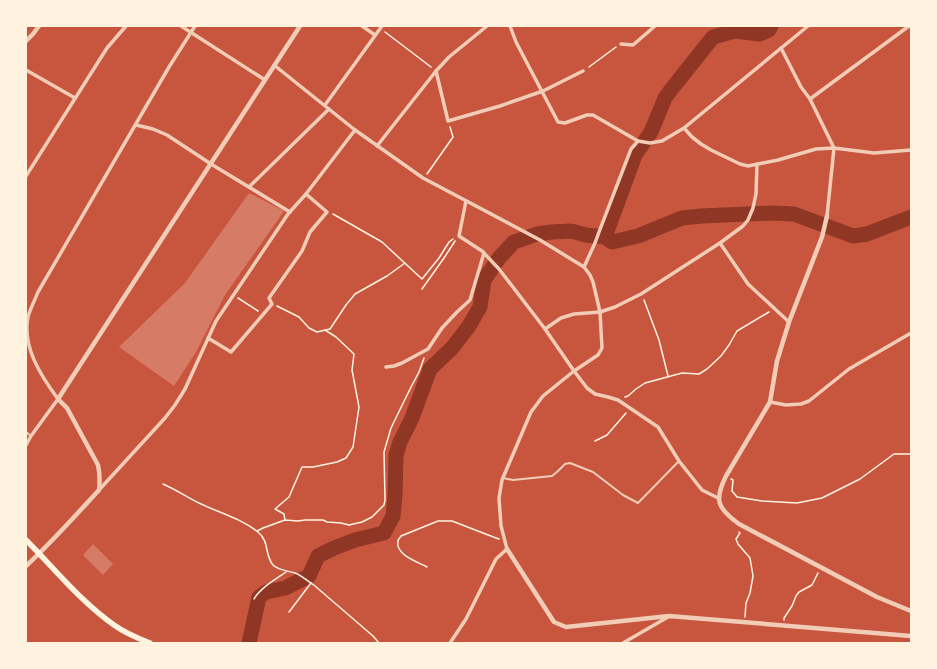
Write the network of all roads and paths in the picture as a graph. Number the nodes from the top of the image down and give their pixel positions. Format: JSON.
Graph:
{"nodes":[{"id":1,"x":39,"y":26,"type":"edge"},
{"id":2,"x":126,"y":26,"type":"edge"},
{"id":3,"x":180,"y":26,"type":"edge"},
{"id":4,"x":196,"y":26,"type":"edge"},
{"id":5,"x":300,"y":26,"type":"edge"},
{"id":6,"x":362,"y":26,"type":"edge"},
{"id":7,"x":487,"y":26,"type":"edge"},
{"id":8,"x":510,"y":26,"type":"edge"},
{"id":9,"x":655,"y":26,"type":"edge"},
{"id":10,"x":808,"y":26,"type":"edge"},
{"id":11,"x":909,"y":26,"type":"edge"},
{"id":12,"x":381,"y":27,"type":"edge"},
{"id":13,"x":192,"y":32,"type":"junction"},
{"id":14,"x":375,"y":35,"type":"junction"},
{"id":15,"x":26,"y":41,"type":"edge"},
{"id":16,"x":621,"y":44,"type":"joint"},
{"id":17,"x":781,"y":48,"type":"junction"},
{"id":18,"x":274,"y":65,"type":"junction"},
{"id":19,"x":26,"y":70,"type":"edge"},
{"id":20,"x":436,"y":71,"type":"junction"},
{"id":21,"x":583,"y":71,"type":"joint"},
{"id":22,"x":265,"y":80,"type":"junction"},
{"id":23,"x":542,"y":91,"type":"junction"},
{"id":24,"x":75,"y":98,"type":"junction"},
{"id":25,"x":810,"y":99,"type":"junction"},
{"id":26,"x":325,"y":105,"type":"junction"},
{"id":27,"x":329,"y":109,"type":"junction"},
{"id":28,"x":448,"y":121,"type":"junction"},
{"id":29,"x":136,"y":125,"type":"junction"},
{"id":30,"x":684,"y":128,"type":"junction"},
{"id":31,"x":355,"y":130,"type":"junction"},
{"id":32,"x":638,"y":141,"type":"junction"},
{"id":33,"x":377,"y":146,"type":"junction"},
{"id":34,"x":834,"y":148,"type":"junction"},
{"id":35,"x":911,"y":150,"type":"edge"},
{"id":36,"x":211,"y":164,"type":"junction"},
{"id":37,"x":757,"y":164,"type":"junction"},
{"id":38,"x":26,"y":176,"type":"edge"},
{"id":39,"x":423,"y":178,"type":"junction"},
{"id":40,"x":249,"y":187,"type":"junction"},
{"id":41,"x":306,"y":194,"type":"junction"},
{"id":42,"x":466,"y":201,"type":"junction"},
{"id":43,"x":290,"y":212,"type":"junction"},
{"id":44,"x":327,"y":212,"type":"junction"},
{"id":45,"x":828,"y":216,"type":"joint"},
{"id":46,"x":458,"y":236,"type":"junction"},
{"id":47,"x":720,"y":243,"type":"junction"},
{"id":48,"x":484,"y":252,"type":"junction"},
{"id":49,"x":405,"y":263,"type":"junction"},
{"id":50,"x":584,"y":267,"type":"junction"},
{"id":51,"x":422,"y":289,"type":"dead end"},
{"id":52,"x":641,"y":294,"type":"junction"},
{"id":53,"x":234,"y":295,"type":"junction"},
{"id":54,"x":272,"y":304,"type":"junction"},
{"id":55,"x":771,"y":306,"type":"junction"},
{"id":56,"x":600,"y":312,"type":"junction"},
{"id":57,"x":263,"y":315,"type":"junction"},
{"id":58,"x":789,"y":322,"type":"junction"},
{"id":59,"x":545,"y":329,"type":"junction"},
{"id":60,"x":325,"y":330,"type":"junction"},
{"id":61,"x":911,"y":333,"type":"edge"},
{"id":62,"x":208,"y":338,"type":"junction"},
{"id":63,"x":27,"y":342,"type":"edge"},
{"id":64,"x":428,"y":349,"type":"junction"},
{"id":65,"x":386,"y":367,"type":"dead end"},
{"id":66,"x":574,"y":371,"type":"junction"},
{"id":67,"x":668,"y":376,"type":"junction"},
{"id":68,"x":58,"y":398,"type":"junction"},
{"id":69,"x":618,"y":400,"type":"junction"},
{"id":70,"x":770,"y":402,"type":"junction"},
{"id":71,"x":630,"y":408,"type":"junction"},
{"id":72,"x":26,"y":432,"type":"edge"},
{"id":73,"x":31,"y":436,"type":"junction"},
{"id":74,"x":595,"y":441,"type":"dead end"},
{"id":75,"x":26,"y":445,"type":"edge"},
{"id":76,"x":911,"y":454,"type":"edge"},
{"id":77,"x":678,"y":461,"type":"junction"},
{"id":78,"x":726,"y":476,"type":"junction"},
{"id":79,"x":503,"y":478,"type":"junction"},
{"id":80,"x":164,"y":484,"type":"dead end"},
{"id":81,"x":99,"y":490,"type":"junction"},
{"id":82,"x":718,"y":498,"type":"junction"},
{"id":83,"x":285,"y":520,"type":"junction"},
{"id":84,"x":736,"y":530,"type":"dead end"},
{"id":85,"x":257,"y":531,"type":"junction"},
{"id":86,"x":504,"y":539,"type":"junction"},
{"id":87,"x":26,"y":540,"type":"edge"},
{"id":88,"x":507,"y":549,"type":"junction"},
{"id":89,"x":40,"y":554,"type":"junction"},
{"id":90,"x":26,"y":566,"type":"edge"},
{"id":91,"x":427,"y":567,"type":"dead end"},
{"id":92,"x":821,"y":568,"type":"junction"},
{"id":93,"x":286,"y":571,"type":"junction"},
{"id":94,"x":311,"y":583,"type":"junction"},
{"id":95,"x":254,"y":598,"type":"dead end"},
{"id":96,"x":911,"y":611,"type":"edge"},
{"id":97,"x":289,"y":612,"type":"dead end"},
{"id":98,"x":669,"y":616,"type":"junction"},
{"id":99,"x":744,"y":622,"type":"junction"},
{"id":100,"x":784,"y":626,"type":"junction"},
{"id":101,"x":911,"y":636,"type":"edge"},
{"id":102,"x":150,"y":643,"type":"edge"},
{"id":103,"x":379,"y":643,"type":"edge"},
{"id":104,"x":450,"y":643,"type":"edge"},
{"id":105,"x":622,"y":643,"type":"edge"}],
"edges":[{"from":1,"to":15,"type":"street"},
{"from":2,"to":24,"type":"street"},
{"from":3,"to":13,"type":"street"},
{"from":4,"to":13,"type":"street"},
{"from":5,"to":18,"type":"street"},
{"from":6,"to":14,"type":"street"},
{"from":7,"to":20,"type":"street"},
{"from":8,"to":23,"type":"street"},
{"from":9,"to":16,"type":"street"},
{"from":10,"to":17,"type":"street"},
{"from":11,"to":25,"type":"street"},
{"from":12,"to":14,"type":"street"},
{"from":12,"to":20,"type":"path"},
{"from":13,"to":22,"type":"street"},
{"from":13,"to":29,"type":"street"},
{"from":14,"to":26,"type":"street"},
{"from":16,"to":21,"type":"path"},
{"from":17,"to":25,"type":"street"},
{"from":17,"to":30,"type":"street"},
{"from":18,"to":22,"type":"street"},
{"from":18,"to":26,"type":"street"},
{"from":19,"to":24,"type":"street"},
{"from":20,"to":28,"type":"street"},
{"from":20,"to":33,"type":"street"},
{"from":21,"to":23,"type":"street"},
{"from":22,"to":36,"type":"street"},
{"from":23,"to":28,"type":"street"},
{"from":23,"to":32,"type":"street"},
{"from":24,"to":38,"type":"street"},
{"from":25,"to":34,"type":"street"},
{"from":26,"to":27,"type":"street"},
{"from":27,"to":31,"type":"street"},
{"from":27,"to":40,"type":"street"},
{"from":28,"to":39,"type":"path"},
{"from":29,"to":36,"type":"street"},
{"from":29,"to":63,"type":"street"},
{"from":30,"to":32,"type":"street"},
{"from":30,"to":37,"type":"street"},
{"from":31,"to":33,"type":"street"},
{"from":31,"to":41,"type":"street"},
{"from":32,"to":50,"type":"street"},
{"from":33,"to":39,"type":"street"},
{"from":34,"to":35,"type":"street"},
{"from":34,"to":37,"type":"street"},
{"from":34,"to":45,"type":"street"},
{"from":36,"to":40,"type":"street"},
{"from":36,"to":68,"type":"street"},
{"from":37,"to":47,"type":"street"},
{"from":39,"to":42,"type":"street"},
{"from":40,"to":43,"type":"street"},
{"from":41,"to":43,"type":"street"},
{"from":41,"to":44,"type":"street"},
{"from":42,"to":46,"type":"street"},
{"from":42,"to":50,"type":"street"},
{"from":43,"to":53,"type":"street"},
{"from":44,"to":49,"type":"path"},
{"from":44,"to":54,"type":"street"},
{"from":45,"to":58,"type":"street"},
{"from":46,"to":48,"type":"street"},
{"from":46,"to":49,"type":"path"},
{"from":46,"to":51,"type":"path"},
{"from":47,"to":52,"type":"street"},
{"from":47,"to":55,"type":"street"},
{"from":48,"to":59,"type":"street"},
{"from":48,"to":64,"type":"street"},
{"from":49,"to":60,"type":"path"},
{"from":50,"to":56,"type":"street"},
{"from":52,"to":56,"type":"street"},
{"from":52,"to":67,"type":"path"},
{"from":53,"to":57,"type":"path"},
{"from":53,"to":62,"type":"street"},
{"from":54,"to":57,"type":"street"},
{"from":54,"to":60,"type":"path"},
{"from":55,"to":58,"type":"street"},
{"from":55,"to":67,"type":"path"},
{"from":56,"to":59,"type":"street"},
{"from":56,"to":66,"type":"street"},
{"from":57,"to":62,"type":"street"},
{"from":58,"to":70,"type":"street"},
{"from":59,"to":66,"type":"street"},
{"from":60,"to":83,"type":"path"},
{"from":61,"to":70,"type":"street"},
{"from":62,"to":81,"type":"street"},
{"from":63,"to":68,"type":"street"},
{"from":64,"to":65,"type":"street"},
{"from":64,"to":83,"type":"path"},
{"from":66,"to":69,"type":"street"},
{"from":66,"to":79,"type":"street"},
{"from":67,"to":69,"type":"path"},
{"from":68,"to":73,"type":"street"},
{"from":68,"to":81,"type":"street"},
{"from":69,"to":71,"type":"street"},
{"from":70,"to":78,"type":"street"},
{"from":71,"to":74,"type":"path"},
{"from":71,"to":77,"type":"street"},
{"from":72,"to":73,"type":"lane"},
{"from":73,"to":75,"type":"street"},
{"from":76,"to":78,"type":"path"},
{"from":77,"to":79,"type":"lane"},
{"from":77,"to":82,"type":"street"},
{"from":78,"to":82,"type":"street"},
{"from":79,"to":86,"type":"street"},
{"from":80,"to":85,"type":"path"},
{"from":81,"to":89,"type":"street"},
{"from":82,"to":92,"type":"street"},
{"from":83,"to":85,"type":"path"},
{"from":84,"to":99,"type":"path"},
{"from":85,"to":93,"type":"path"},
{"from":86,"to":88,"type":"street"},
{"from":86,"to":91,"type":"path"},
{"from":87,"to":89,"type":"main road"},
{"from":88,"to":98,"type":"street"},
{"from":88,"to":104,"type":"street"},
{"from":89,"to":90,"type":"street"},
{"from":89,"to":102,"type":"main road"},
{"from":92,"to":96,"type":"street"},
{"from":92,"to":100,"type":"path"},
{"from":93,"to":94,"type":"path"},
{"from":93,"to":95,"type":"path"},
{"from":94,"to":97,"type":"path"},
{"from":94,"to":103,"type":"path"},
{"from":98,"to":99,"type":"street"},
{"from":98,"to":105,"type":"street"},
{"from":99,"to":100,"type":"street"},
{"from":100,"to":101,"type":"street"}]}
